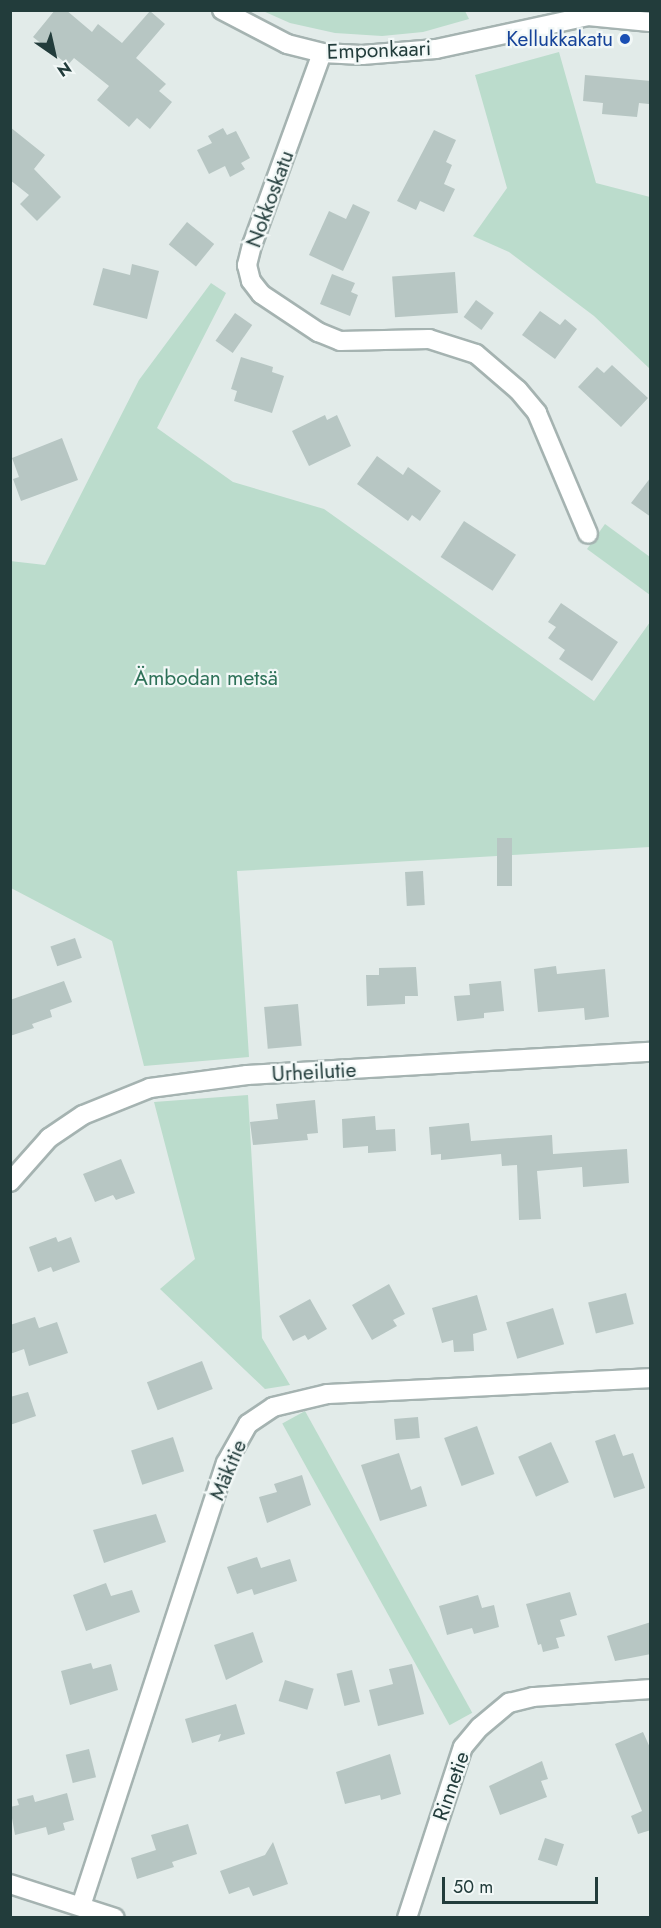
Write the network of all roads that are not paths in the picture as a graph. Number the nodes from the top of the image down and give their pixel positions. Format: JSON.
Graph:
{"nodes":[{"id":1,"x":222,"y":10,"type":"edge"},
{"id":2,"x":588,"y":13,"type":"edge"},
{"id":3,"x":651,"y":22,"type":"edge"},
{"id":4,"x":322,"y":53,"type":"junction"},
{"id":5,"x":588,"y":534,"type":"dead end"},
{"id":6,"x":651,"y":1052,"type":"edge"},
{"id":7,"x":10,"y":1182,"type":"edge"},
{"id":8,"x":651,"y":1378,"type":"edge"},
{"id":9,"x":651,"y":1689,"type":"edge"},
{"id":10,"x":10,"y":1884,"type":"edge"},
{"id":11,"x":81,"y":1906,"type":"junction"},
{"id":12,"x":115,"y":1917,"type":"edge"},
{"id":13,"x":407,"y":1917,"type":"edge"}],
"edges":[{"from":1,"to":4,"type":"street","name":"Emponkaari"},
{"from":2,"to":3,"type":"street","name":"Emponkaari"},
{"from":2,"to":4,"type":"street","name":"Emponkaari"},
{"from":4,"to":5,"type":"street","name":"Nokkoskatu"},
{"from":6,"to":7,"type":"street","name":"Urheilutie"},
{"from":8,"to":11,"type":"street","name":"Mäkitie"},
{"from":9,"to":13,"type":"street","name":"Rinnetie"},
{"from":10,"to":11,"type":"street"},
{"from":11,"to":12,"type":"street"}]}
